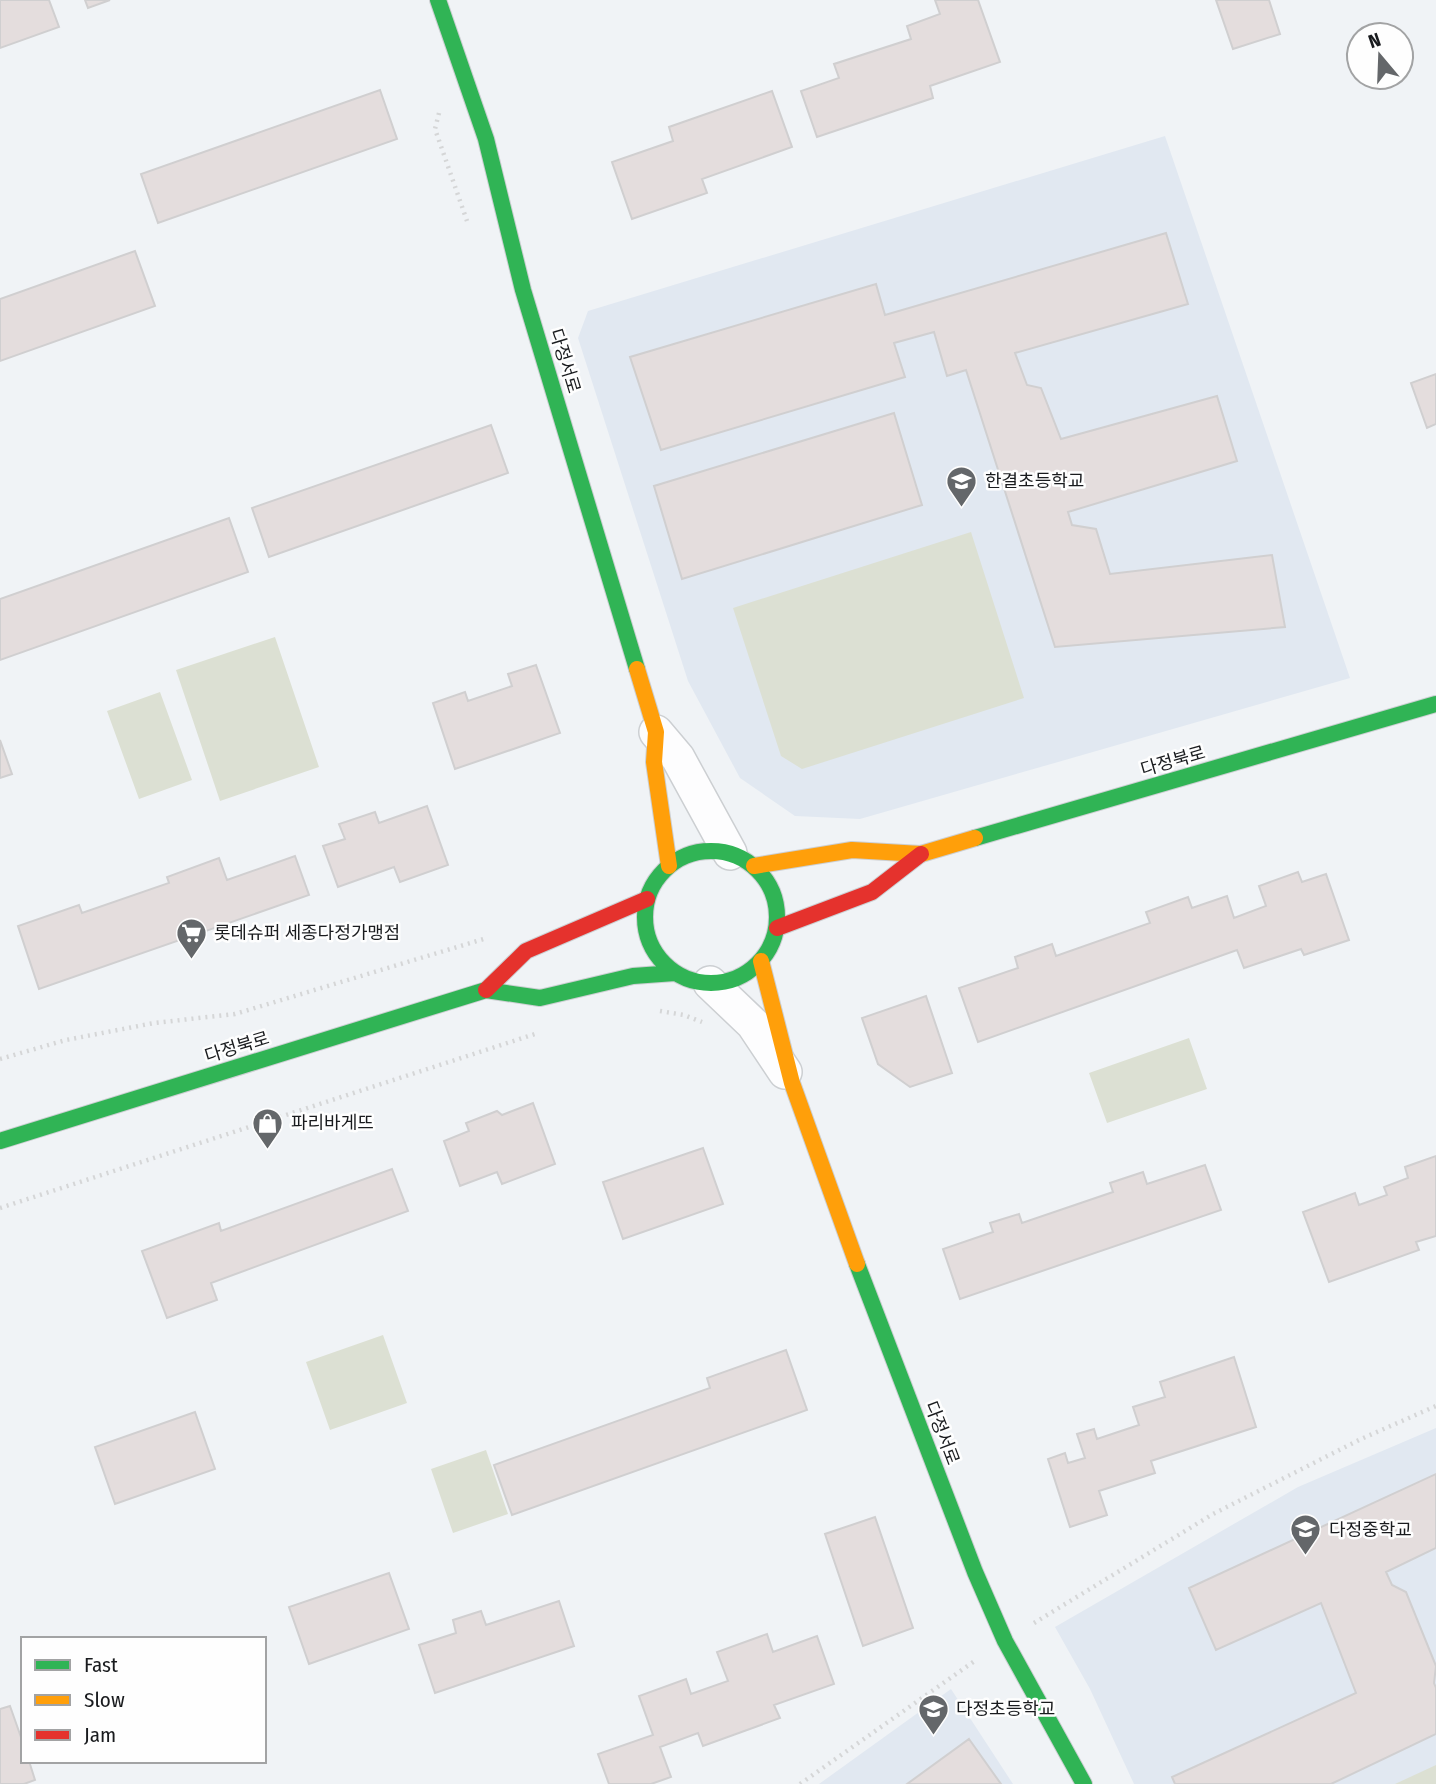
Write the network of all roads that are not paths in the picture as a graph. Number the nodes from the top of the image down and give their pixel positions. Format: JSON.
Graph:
{"nodes":[{"id":1,"x":438,"y":0,"type":"edge"},
{"id":2,"x":1436,"y":704,"type":"edge"},
{"id":3,"x":656,"y":732,"type":"junction"},
{"id":4,"x":921,"y":855,"type":"junction"},
{"id":5,"x":742,"y":859,"type":"junction"},
{"id":6,"x":669,"y":866,"type":"junction"},
{"id":7,"x":647,"y":899,"type":"junction"},
{"id":8,"x":777,"y":928,"type":"junction"},
{"id":9,"x":761,"y":961,"type":"junction"},
{"id":10,"x":675,"y":973,"type":"junction"},
{"id":11,"x":710,"y":983,"type":"junction"},
{"id":12,"x":486,"y":990,"type":"junction"},
{"id":13,"x":792,"y":1083,"type":"junction"},
{"id":14,"x":0,"y":1141,"type":"edge"},
{"id":15,"x":1084,"y":1784,"type":"edge"}],
"edges":[{"from":1,"to":3,"type":"street","name":"다정서로"},
{"from":2,"to":4,"type":"street","name":"다정북로"},
{"from":3,"to":5,"type":"street"},
{"from":3,"to":6,"type":"street","name":"다정서로"},
{"from":4,"to":5,"type":"street"},
{"from":4,"to":8,"type":"street"},
{"from":5,"to":6,"type":"street"},
{"from":5,"to":8,"type":"street"},
{"from":6,"to":7,"type":"street"},
{"from":7,"to":10,"type":"street"},
{"from":7,"to":12,"type":"street"},
{"from":8,"to":9,"type":"street"},
{"from":9,"to":11,"type":"street"},
{"from":9,"to":13,"type":"street","name":"다정서로"},
{"from":10,"to":11,"type":"street"},
{"from":10,"to":12,"type":"street"},
{"from":11,"to":13,"type":"street"},
{"from":12,"to":14,"type":"street","name":"다정북로"},
{"from":13,"to":15,"type":"street","name":"다정서로"}]}
